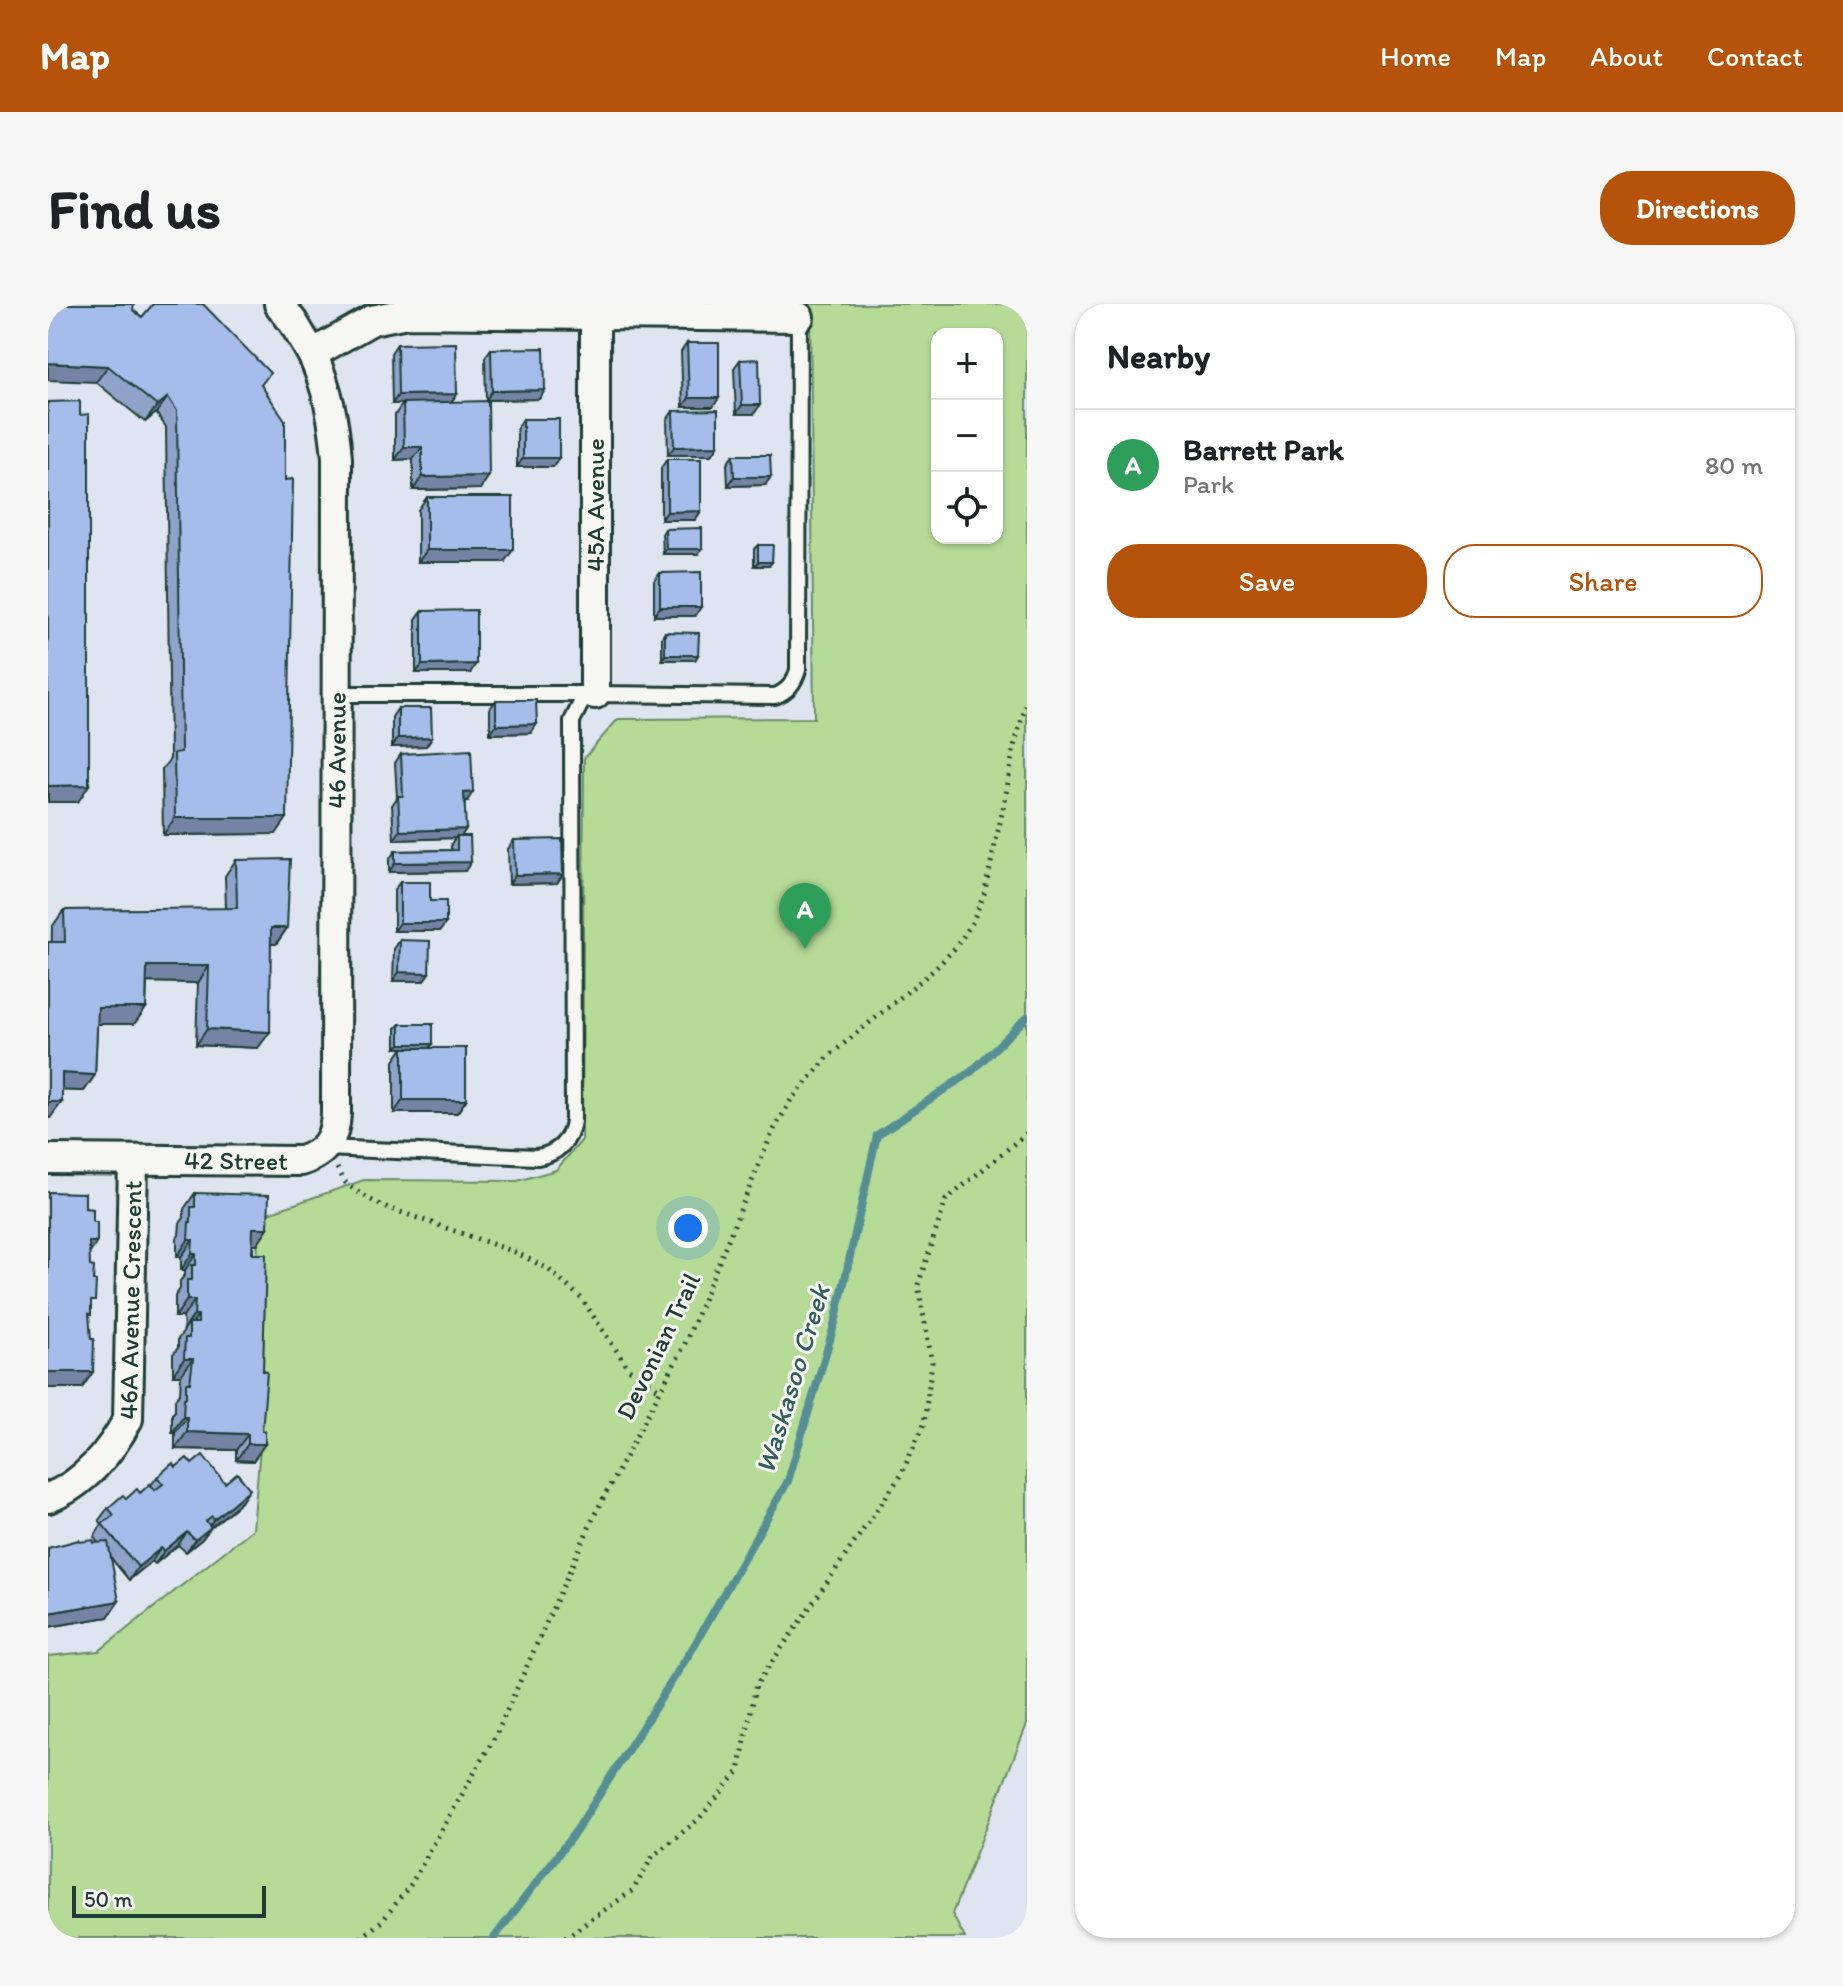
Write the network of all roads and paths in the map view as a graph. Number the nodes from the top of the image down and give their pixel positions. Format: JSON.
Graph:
{"nodes":[{"id":1,"x":279,"y":304,"type":"edge"},
{"id":2,"x":798,"y":310,"type":"edge"},
{"id":3,"x":595,"y":315,"type":"junction"},
{"id":4,"x":312,"y":354,"type":"junction"},
{"id":5,"x":337,"y":694,"type":"junction"},
{"id":6,"x":595,"y":694,"type":"junction"},
{"id":7,"x":1027,"y":702,"type":"edge"},
{"id":8,"x":1027,"y":1133,"type":"edge"},
{"id":9,"x":325,"y":1148,"type":"junction"},
{"id":10,"x":48,"y":1159,"type":"edge"},
{"id":11,"x":133,"y":1160,"type":"junction"},
{"id":12,"x":661,"y":1391,"type":"junction"},
{"id":13,"x":48,"y":1498,"type":"edge"},
{"id":14,"x":361,"y":1938,"type":"edge"},
{"id":15,"x":565,"y":1938,"type":"edge"}],
"edges":[{"from":1,"to":4,"type":"street","name":"46 Avenue"},
{"from":2,"to":3,"type":"street"},
{"from":2,"to":6,"type":"lane"},
{"from":3,"to":4,"type":"street"},
{"from":3,"to":6,"type":"street","name":"45A Avenue"},
{"from":4,"to":5,"type":"street","name":"46 Avenue"},
{"from":5,"to":6,"type":"lane"},
{"from":5,"to":9,"type":"street","name":"46 Avenue"},
{"from":6,"to":9,"type":"lane"},
{"from":7,"to":12,"type":"path","name":"Devonian Trail"},
{"from":8,"to":15,"type":"path"},
{"from":9,"to":11,"type":"street","name":"42 Street"},
{"from":9,"to":12,"type":"path"},
{"from":10,"to":11,"type":"street","name":"42 Street"},
{"from":11,"to":13,"type":"street","name":"46A Avenue Crescent"},
{"from":12,"to":14,"type":"path","name":"Devonian Trail"}]}
